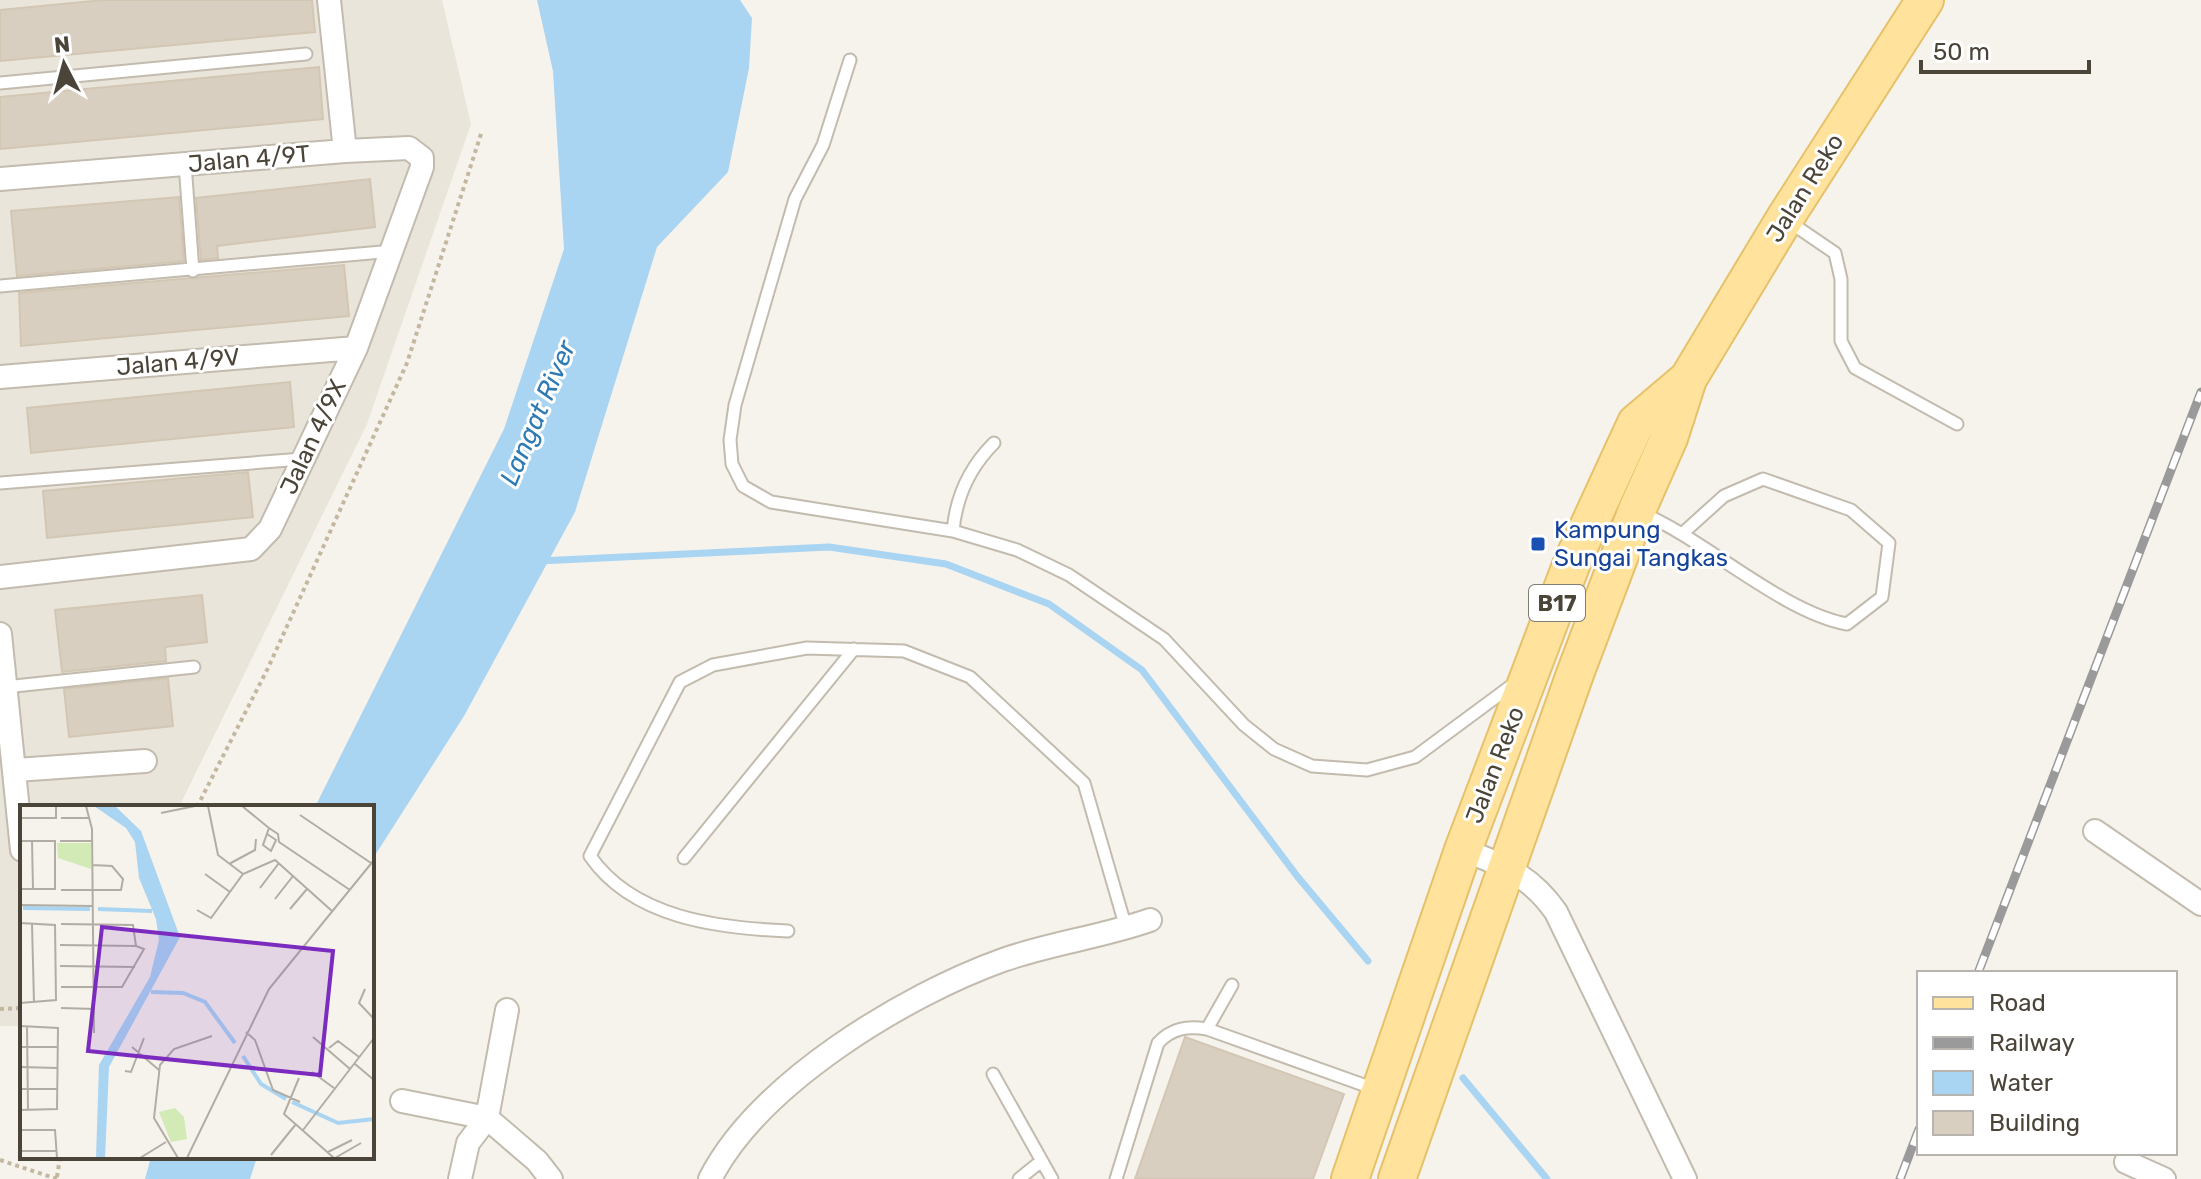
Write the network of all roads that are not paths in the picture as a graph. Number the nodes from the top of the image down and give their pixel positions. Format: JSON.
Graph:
{"nodes":[{"id":1,"x":329,"y":0,"type":"edge"},
{"id":2,"x":1925,"y":0,"type":"edge"},
{"id":3,"x":306,"y":54,"type":"dead end"},
{"id":4,"x":850,"y":60,"type":"dead end"},
{"id":5,"x":0,"y":83,"type":"edge"},
{"id":6,"x":345,"y":151,"type":"junction"},
{"id":7,"x":185,"y":164,"type":"junction"},
{"id":8,"x":0,"y":179,"type":"edge"},
{"id":9,"x":1785,"y":218,"type":"junction"},
{"id":10,"x":393,"y":251,"type":"junction"},
{"id":11,"x":193,"y":271,"type":"junction"},
{"id":12,"x":0,"y":286,"type":"edge"},
{"id":13,"x":356,"y":348,"type":"junction"},
{"id":14,"x":0,"y":377,"type":"edge"},
{"id":15,"x":1688,"y":379,"type":"junction"},
{"id":16,"x":1957,"y":424,"type":"dead end"},
{"id":17,"x":994,"y":443,"type":"dead end"},
{"id":18,"x":303,"y":459,"type":"junction"},
{"id":19,"x":0,"y":483,"type":"edge"},
{"id":20,"x":1637,"y":510,"type":"junction"},
{"id":21,"x":953,"y":531,"type":"junction"},
{"id":22,"x":1683,"y":533,"type":"junction"},
{"id":23,"x":0,"y":577,"type":"edge"},
{"id":24,"x":0,"y":634,"type":"edge"},
{"id":25,"x":854,"y":649,"type":"junction"},
{"id":26,"x":194,"y":667,"type":"dead end"},
{"id":27,"x":1531,"y":671,"type":"junction"},
{"id":28,"x":3,"y":687,"type":"edge"},
{"id":29,"x":145,"y":761,"type":"dead end"},
{"id":30,"x":11,"y":776,"type":"edge"},
{"id":31,"x":2095,"y":831,"type":"dead end"},
{"id":32,"x":20,"y":837,"type":"edge"},
{"id":33,"x":1463,"y":850,"type":"junction"},
{"id":34,"x":684,"y":858,"type":"dead end"},
{"id":35,"x":1507,"y":866,"type":"junction"},
{"id":36,"x":2201,"y":904,"type":"edge"},
{"id":37,"x":1150,"y":920,"type":"dead end"},
{"id":38,"x":1126,"y":929,"type":"junction"},
{"id":39,"x":788,"y":931,"type":"dead end"},
{"id":40,"x":1232,"y":985,"type":"dead end"},
{"id":41,"x":507,"y":1010,"type":"dead end"},
{"id":42,"x":1207,"y":1029,"type":"junction"},
{"id":43,"x":993,"y":1074,"type":"dead end"},
{"id":44,"x":1380,"y":1091,"type":"junction"},
{"id":45,"x":402,"y":1101,"type":"dead end"},
{"id":46,"x":487,"y":1118,"type":"junction"},
{"id":47,"x":1040,"y":1162,"type":"junction"},
{"id":48,"x":2126,"y":1162,"type":"dead end"},
{"id":49,"x":460,"y":1179,"type":"edge"},
{"id":50,"x":551,"y":1179,"type":"edge"},
{"id":51,"x":710,"y":1179,"type":"edge"},
{"id":52,"x":1019,"y":1179,"type":"edge"},
{"id":53,"x":1052,"y":1179,"type":"edge"},
{"id":54,"x":1116,"y":1179,"type":"edge"},
{"id":55,"x":1350,"y":1179,"type":"edge"},
{"id":56,"x":1397,"y":1179,"type":"edge"},
{"id":57,"x":1685,"y":1179,"type":"edge"},
{"id":58,"x":2164,"y":1179,"type":"edge"}],
"edges":[{"from":1,"to":6,"type":"street","name":"Jalan 4/9T"},
{"from":2,"to":9,"type":"main road","name":"Jalan Reko","number":"B17"},
{"from":3,"to":5,"type":"lane"},
{"from":4,"to":21,"type":"lane"},
{"from":6,"to":7,"type":"street","name":"Jalan 4/9T"},
{"from":6,"to":10,"type":"street","name":"Jalan 4/9X"},
{"from":7,"to":8,"type":"street","name":"Jalan 4/9T"},
{"from":7,"to":11,"type":"lane"},
{"from":9,"to":15,"type":"main road","name":"Jalan Reko","number":"B17"},
{"from":9,"to":16,"type":"lane"},
{"from":10,"to":11,"type":"lane"},
{"from":10,"to":13,"type":"street","name":"Jalan 4/9X"},
{"from":11,"to":12,"type":"lane"},
{"from":13,"to":14,"type":"street","name":"Jalan 4/9V"},
{"from":13,"to":18,"type":"street","name":"Jalan 4/9X"},
{"from":15,"to":20,"type":"main road","name":"Jalan Reko","number":"B17"},
{"from":15,"to":27,"type":"main road","name":"Jalan Reko","number":"B17"},
{"from":17,"to":21,"type":"lane"},
{"from":18,"to":19,"type":"lane"},
{"from":18,"to":23,"type":"street","name":"Jalan 4/9X"},
{"from":20,"to":22,"type":"lane"},
{"from":20,"to":35,"type":"main road","name":"Jalan Reko","number":"B17"},
{"from":21,"to":27,"type":"lane"},
{"from":22,"to":22,"type":"lane"},
{"from":24,"to":28,"type":"street"},
{"from":25,"to":34,"type":"lane"},
{"from":25,"to":38,"type":"lane"},
{"from":25,"to":39,"type":"lane"},
{"from":26,"to":28,"type":"lane"},
{"from":27,"to":33,"type":"main road","name":"Jalan Reko","number":"B17"},
{"from":28,"to":30,"type":"street"},
{"from":29,"to":30,"type":"street"},
{"from":30,"to":32,"type":"street"},
{"from":31,"to":36,"type":"street"},
{"from":33,"to":35,"type":"street"},
{"from":33,"to":44,"type":"main road","name":"Jalan Reko","number":"B17"},
{"from":35,"to":56,"type":"main road","name":"Jalan Reko","number":"B17"},
{"from":35,"to":57,"type":"street"},
{"from":37,"to":38,"type":"street"},
{"from":38,"to":51,"type":"street"},
{"from":40,"to":42,"type":"lane"},
{"from":41,"to":46,"type":"street"},
{"from":42,"to":44,"type":"lane"},
{"from":42,"to":54,"type":"lane"},
{"from":43,"to":47,"type":"lane"},
{"from":44,"to":55,"type":"main road","name":"Jalan Reko","number":"B17"},
{"from":45,"to":46,"type":"street"},
{"from":46,"to":49,"type":"street"},
{"from":46,"to":50,"type":"street"},
{"from":47,"to":52,"type":"lane"},
{"from":47,"to":53,"type":"lane"},
{"from":48,"to":58,"type":"street"}]}
